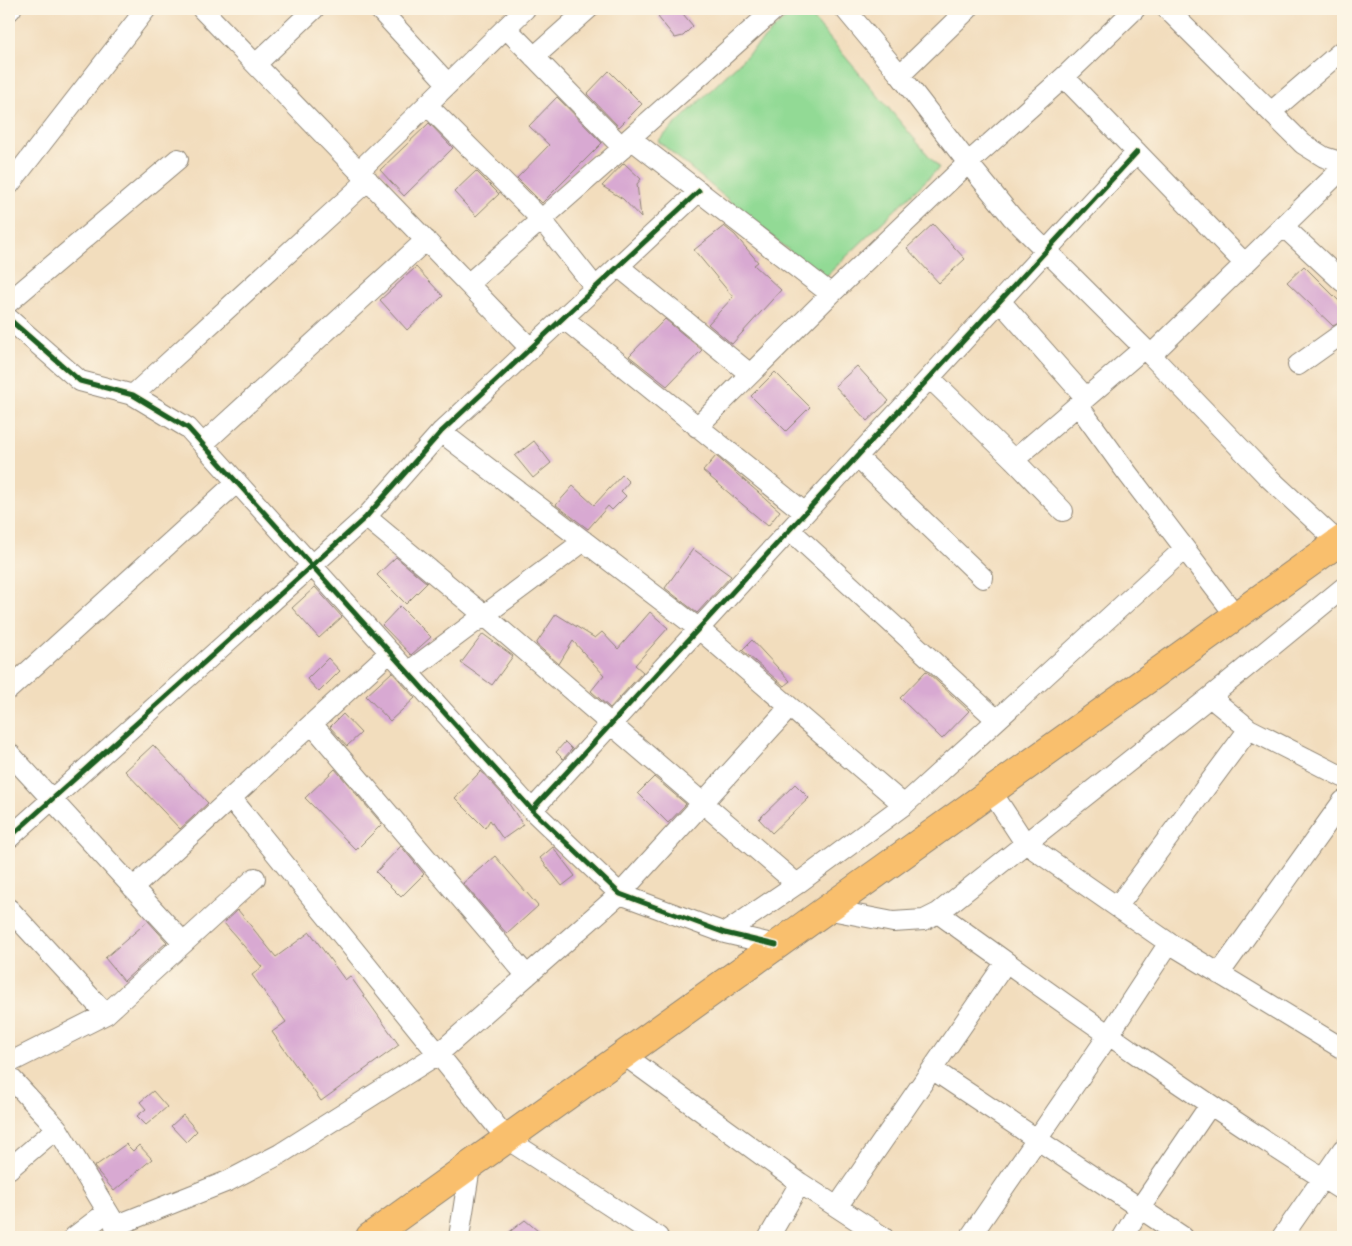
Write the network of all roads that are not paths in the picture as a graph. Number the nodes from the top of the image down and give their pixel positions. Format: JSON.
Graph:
{"nodes":[{"id":1,"x":146,"y":9,"type":"edge"},
{"id":2,"x":202,"y":9,"type":"edge"},
{"id":3,"x":314,"y":9,"type":"edge"},
{"id":4,"x":379,"y":9,"type":"edge"},
{"id":5,"x":525,"y":9,"type":"edge"},
{"id":6,"x":588,"y":9,"type":"edge"},
{"id":7,"x":775,"y":9,"type":"edge"},
{"id":8,"x":845,"y":9,"type":"edge"},
{"id":9,"x":968,"y":9,"type":"edge"},
{"id":10,"x":1135,"y":9,"type":"edge"},
{"id":11,"x":1167,"y":9,"type":"edge"},
{"id":12,"x":506,"y":28,"type":"junction"},
{"id":13,"x":1343,"y":50,"type":"edge"},
{"id":14,"x":534,"y":57,"type":"junction"},
{"id":15,"x":256,"y":64,"type":"junction"},
{"id":16,"x":900,"y":76,"type":"junction"},
{"id":17,"x":1064,"y":77,"type":"junction"},
{"id":18,"x":448,"y":84,"type":"junction"},
{"id":19,"x":427,"y":105,"type":"junction"},
{"id":20,"x":1271,"y":112,"type":"junction"},
{"id":21,"x":626,"y":143,"type":"junction"},
{"id":22,"x":1137,"y":152,"type":"junction"},
{"id":23,"x":178,"y":159,"type":"dead end"},
{"id":24,"x":968,"y":163,"type":"junction"},
{"id":25,"x":1343,"y":163,"type":"edge"},
{"id":26,"x":1343,"y":168,"type":"edge"},
{"id":27,"x":363,"y":175,"type":"junction"},
{"id":28,"x":9,"y":185,"type":"edge"},
{"id":29,"x":698,"y":191,"type":"junction"},
{"id":30,"x":541,"y":219,"type":"junction"},
{"id":31,"x":1283,"y":226,"type":"junction"},
{"id":32,"x":426,"y":240,"type":"junction"},
{"id":33,"x":1046,"y":251,"type":"junction"},
{"id":34,"x":1245,"y":264,"type":"junction"},
{"id":35,"x":618,"y":266,"type":"junction"},
{"id":36,"x":1343,"y":282,"type":"edge"},
{"id":37,"x":468,"y":284,"type":"junction"},
{"id":38,"x":595,"y":287,"type":"junction"},
{"id":39,"x":831,"y":294,"type":"junction"},
{"id":40,"x":1000,"y":301,"type":"junction"},
{"id":41,"x":9,"y":302,"type":"edge"},
{"id":42,"x":562,"y":318,"type":"junction"},
{"id":43,"x":9,"y":319,"type":"edge"},
{"id":44,"x":1343,"y":333,"type":"edge"},
{"id":45,"x":530,"y":348,"type":"junction"},
{"id":46,"x":1148,"y":352,"type":"junction"},
{"id":47,"x":1298,"y":365,"type":"dead end"},
{"id":48,"x":750,"y":374,"type":"junction"},
{"id":49,"x":930,"y":378,"type":"junction"},
{"id":50,"x":133,"y":395,"type":"junction"},
{"id":51,"x":1082,"y":401,"type":"junction"},
{"id":52,"x":697,"y":427,"type":"junction"},
{"id":53,"x":441,"y":432,"type":"junction"},
{"id":54,"x":203,"y":444,"type":"junction"},
{"id":55,"x":857,"y":457,"type":"junction"},
{"id":56,"x":1014,"y":460,"type":"junction"},
{"id":57,"x":237,"y":482,"type":"junction"},
{"id":58,"x":1063,"y":511,"type":"dead end"},
{"id":59,"x":805,"y":514,"type":"junction"},
{"id":60,"x":366,"y":517,"type":"junction"},
{"id":61,"x":790,"y":530,"type":"junction"},
{"id":62,"x":1341,"y":540,"type":"edge"},
{"id":63,"x":584,"y":541,"type":"junction"},
{"id":64,"x":1184,"y":549,"type":"junction"},
{"id":65,"x":312,"y":565,"type":"junction"},
{"id":66,"x":983,"y":578,"type":"dead end"},
{"id":67,"x":1343,"y":588,"type":"edge"},
{"id":68,"x":484,"y":615,"type":"junction"},
{"id":69,"x":1236,"y":616,"type":"junction"},
{"id":70,"x":699,"y":629,"type":"junction"},
{"id":71,"x":390,"y":652,"type":"junction"},
{"id":72,"x":408,"y":672,"type":"junction"},
{"id":73,"x":9,"y":689,"type":"edge"},
{"id":74,"x":1210,"y":697,"type":"junction"},
{"id":75,"x":789,"y":708,"type":"junction"},
{"id":76,"x":997,"y":720,"type":"junction"},
{"id":77,"x":312,"y":724,"type":"junction"},
{"id":78,"x":611,"y":724,"type":"junction"},
{"id":79,"x":1249,"y":729,"type":"junction"},
{"id":80,"x":9,"y":753,"type":"edge"},
{"id":81,"x":1343,"y":777,"type":"edge"},
{"id":82,"x":991,"y":791,"type":"junction"},
{"id":83,"x":232,"y":798,"type":"junction"},
{"id":84,"x":52,"y":800,"type":"junction"},
{"id":85,"x":1343,"y":801,"type":"edge"},
{"id":86,"x":703,"y":803,"type":"junction"},
{"id":87,"x":904,"y":805,"type":"junction"},
{"id":88,"x":532,"y":810,"type":"junction"},
{"id":89,"x":9,"y":838,"type":"edge"},
{"id":90,"x":1025,"y":843,"type":"junction"},
{"id":91,"x":255,"y":878,"type":"dead end"},
{"id":92,"x":797,"y":884,"type":"junction"},
{"id":93,"x":133,"y":888,"type":"junction"},
{"id":94,"x":620,"y":894,"type":"junction"},
{"id":95,"x":1117,"y":907,"type":"junction"},
{"id":96,"x":826,"y":910,"type":"junction"},
{"id":97,"x":938,"y":913,"type":"junction"},
{"id":98,"x":12,"y":917,"type":"edge"},
{"id":99,"x":724,"y":933,"type":"junction"},
{"id":100,"x":184,"y":943,"type":"junction"},
{"id":101,"x":1169,"y":943,"type":"junction"},
{"id":102,"x":776,"y":946,"type":"junction"},
{"id":103,"x":1006,"y":962,"type":"junction"},
{"id":104,"x":1219,"y":974,"type":"junction"},
{"id":105,"x":527,"y":976,"type":"junction"},
{"id":106,"x":106,"y":1014,"type":"junction"},
{"id":107,"x":1108,"y":1036,"type":"junction"},
{"id":108,"x":1343,"y":1049,"type":"edge"},
{"id":109,"x":438,"y":1054,"type":"junction"},
{"id":110,"x":624,"y":1055,"type":"junction"},
{"id":111,"x":9,"y":1063,"type":"edge"},
{"id":112,"x":932,"y":1069,"type":"junction"},
{"id":113,"x":9,"y":1076,"type":"edge"},
{"id":114,"x":1210,"y":1105,"type":"junction"},
{"id":115,"x":57,"y":1128,"type":"junction"},
{"id":116,"x":506,"y":1139,"type":"junction"},
{"id":117,"x":1037,"y":1139,"type":"junction"},
{"id":118,"x":1343,"y":1149,"type":"edge"},
{"id":119,"x":9,"y":1169,"type":"edge"},
{"id":120,"x":462,"y":1172,"type":"junction"},
{"id":121,"x":1323,"y":1178,"type":"junction"},
{"id":122,"x":800,"y":1183,"type":"junction"},
{"id":123,"x":1343,"y":1191,"type":"edge"},
{"id":124,"x":837,"y":1207,"type":"junction"},
{"id":125,"x":1140,"y":1208,"type":"junction"},
{"id":126,"x":115,"y":1225,"type":"edge"},
{"id":127,"x":74,"y":1237,"type":"edge"},
{"id":128,"x":370,"y":1237,"type":"edge"},
{"id":129,"x":446,"y":1237,"type":"edge"},
{"id":130,"x":459,"y":1237,"type":"edge"},
{"id":131,"x":658,"y":1237,"type":"edge"},
{"id":132,"x":769,"y":1237,"type":"edge"},
{"id":133,"x":884,"y":1237,"type":"edge"},
{"id":134,"x":970,"y":1237,"type":"edge"},
{"id":135,"x":1123,"y":1237,"type":"edge"},
{"id":136,"x":1183,"y":1237,"type":"edge"},
{"id":137,"x":1282,"y":1237,"type":"edge"}],
"edges":[{"from":1,"to":28,"type":"street"},
{"from":2,"to":15,"type":"street"},
{"from":3,"to":15,"type":"street"},
{"from":4,"to":18,"type":"street"},
{"from":5,"to":12,"type":"street"},
{"from":6,"to":14,"type":"street"},
{"from":7,"to":21,"type":"street"},
{"from":8,"to":16,"type":"street"},
{"from":9,"to":16,"type":"street"},
{"from":10,"to":17,"type":"street"},
{"from":11,"to":20,"type":"street"},
{"from":12,"to":14,"type":"street"},
{"from":12,"to":18,"type":"street"},
{"from":13,"to":20,"type":"street"},
{"from":14,"to":21,"type":"street"},
{"from":15,"to":27,"type":"street"},
{"from":16,"to":24,"type":"street"},
{"from":17,"to":22,"type":"street"},
{"from":17,"to":24,"type":"street"},
{"from":18,"to":19,"type":"street"},
{"from":19,"to":27,"type":"street"},
{"from":19,"to":30,"type":"street"},
{"from":20,"to":25,"type":"street"},
{"from":21,"to":29,"type":"street"},
{"from":21,"to":30,"type":"street"},
{"from":22,"to":33,"type":"street"},
{"from":22,"to":34,"type":"street"},
{"from":23,"to":41,"type":"street"},
{"from":24,"to":33,"type":"street"},
{"from":24,"to":39,"type":"street"},
{"from":26,"to":31,"type":"street"},
{"from":27,"to":32,"type":"street"},
{"from":27,"to":50,"type":"street"},
{"from":29,"to":35,"type":"street"},
{"from":29,"to":39,"type":"street"},
{"from":30,"to":37,"type":"street"},
{"from":30,"to":38,"type":"street"},
{"from":31,"to":34,"type":"street"},
{"from":31,"to":36,"type":"street"},
{"from":32,"to":37,"type":"street"},
{"from":32,"to":54,"type":"street"},
{"from":33,"to":40,"type":"street"},
{"from":33,"to":46,"type":"street"},
{"from":34,"to":46,"type":"street"},
{"from":35,"to":38,"type":"street"},
{"from":35,"to":48,"type":"street"},
{"from":37,"to":45,"type":"street"},
{"from":38,"to":42,"type":"street"},
{"from":39,"to":48,"type":"street"},
{"from":40,"to":49,"type":"street"},
{"from":40,"to":51,"type":"street"},
{"from":42,"to":45,"type":"street"},
{"from":42,"to":52,"type":"street"},
{"from":43,"to":50,"type":"street"},
{"from":44,"to":47,"type":"street"},
{"from":45,"to":53,"type":"street"},
{"from":46,"to":51,"type":"street"},
{"from":46,"to":62,"type":"street"},
{"from":48,"to":52,"type":"street"},
{"from":49,"to":55,"type":"street"},
{"from":49,"to":56,"type":"street"},
{"from":50,"to":54,"type":"street"},
{"from":51,"to":56,"type":"street"},
{"from":51,"to":64,"type":"street"},
{"from":52,"to":59,"type":"street"},
{"from":53,"to":60,"type":"street"},
{"from":53,"to":63,"type":"street"},
{"from":54,"to":57,"type":"street"},
{"from":55,"to":59,"type":"street"},
{"from":55,"to":66,"type":"street"},
{"from":56,"to":58,"type":"street"},
{"from":57,"to":65,"type":"street"},
{"from":57,"to":73,"type":"street"},
{"from":59,"to":61,"type":"street"},
{"from":60,"to":65,"type":"street"},
{"from":60,"to":68,"type":"street"},
{"from":61,"to":70,"type":"street"},
{"from":61,"to":76,"type":"street"},
{"from":62,"to":69,"type":"highway"},
{"from":63,"to":68,"type":"street"},
{"from":63,"to":70,"type":"street"},
{"from":64,"to":69,"type":"street"},
{"from":64,"to":76,"type":"street"},
{"from":65,"to":71,"type":"street"},
{"from":65,"to":84,"type":"street"},
{"from":67,"to":74,"type":"street"},
{"from":68,"to":72,"type":"street"},
{"from":68,"to":78,"type":"street"},
{"from":69,"to":82,"type":"highway"},
{"from":70,"to":75,"type":"street"},
{"from":70,"to":78,"type":"street"},
{"from":71,"to":72,"type":"street"},
{"from":71,"to":77,"type":"street"},
{"from":72,"to":88,"type":"street"},
{"from":74,"to":79,"type":"street"},
{"from":74,"to":90,"type":"street"},
{"from":75,"to":86,"type":"street"},
{"from":75,"to":87,"type":"street"},
{"from":76,"to":87,"type":"street"},
{"from":77,"to":83,"type":"street"},
{"from":77,"to":105,"type":"street"},
{"from":78,"to":86,"type":"street"},
{"from":78,"to":88,"type":"street"},
{"from":79,"to":81,"type":"street"},
{"from":79,"to":95,"type":"street"},
{"from":80,"to":84,"type":"street"},
{"from":82,"to":90,"type":"street"},
{"from":82,"to":96,"type":"highway"},
{"from":83,"to":93,"type":"street"},
{"from":83,"to":109,"type":"street"},
{"from":84,"to":89,"type":"street"},
{"from":84,"to":93,"type":"street"},
{"from":85,"to":104,"type":"street"},
{"from":86,"to":92,"type":"street"},
{"from":86,"to":94,"type":"street"},
{"from":87,"to":92,"type":"street"},
{"from":88,"to":94,"type":"street"},
{"from":90,"to":95,"type":"street"},
{"from":90,"to":97,"type":"street"},
{"from":91,"to":100,"type":"street"},
{"from":92,"to":99,"type":"street"},
{"from":93,"to":100,"type":"street"},
{"from":94,"to":99,"type":"street"},
{"from":94,"to":105,"type":"street"},
{"from":95,"to":101,"type":"street"},
{"from":96,"to":97,"type":"street"},
{"from":96,"to":102,"type":"highway"},
{"from":97,"to":103,"type":"street"},
{"from":98,"to":106,"type":"street"},
{"from":99,"to":102,"type":"street"},
{"from":100,"to":106,"type":"street"},
{"from":101,"to":104,"type":"street"},
{"from":101,"to":107,"type":"street"},
{"from":102,"to":110,"type":"highway"},
{"from":103,"to":107,"type":"street"},
{"from":103,"to":112,"type":"street"},
{"from":104,"to":108,"type":"street"},
{"from":105,"to":109,"type":"street"},
{"from":106,"to":111,"type":"street"},
{"from":107,"to":114,"type":"street"},
{"from":107,"to":117,"type":"street"},
{"from":109,"to":116,"type":"street"},
{"from":109,"to":126,"type":"street"},
{"from":110,"to":116,"type":"highway"},
{"from":110,"to":122,"type":"street"},
{"from":112,"to":117,"type":"street"},
{"from":112,"to":124,"type":"street"},
{"from":113,"to":115,"type":"street"},
{"from":114,"to":121,"type":"street"},
{"from":114,"to":125,"type":"street"},
{"from":115,"to":119,"type":"street"},
{"from":115,"to":126,"type":"street"},
{"from":116,"to":120,"type":"highway"},
{"from":116,"to":131,"type":"street"},
{"from":117,"to":125,"type":"street"},
{"from":117,"to":134,"type":"street"},
{"from":118,"to":121,"type":"street"},
{"from":120,"to":128,"type":"highway"},
{"from":120,"to":129,"type":"street"},
{"from":120,"to":130,"type":"street"},
{"from":121,"to":123,"type":"street"},
{"from":121,"to":137,"type":"street"},
{"from":122,"to":124,"type":"street"},
{"from":122,"to":132,"type":"street"},
{"from":124,"to":133,"type":"street"},
{"from":125,"to":135,"type":"street"},
{"from":125,"to":136,"type":"street"},
{"from":126,"to":127,"type":"street"}]}
